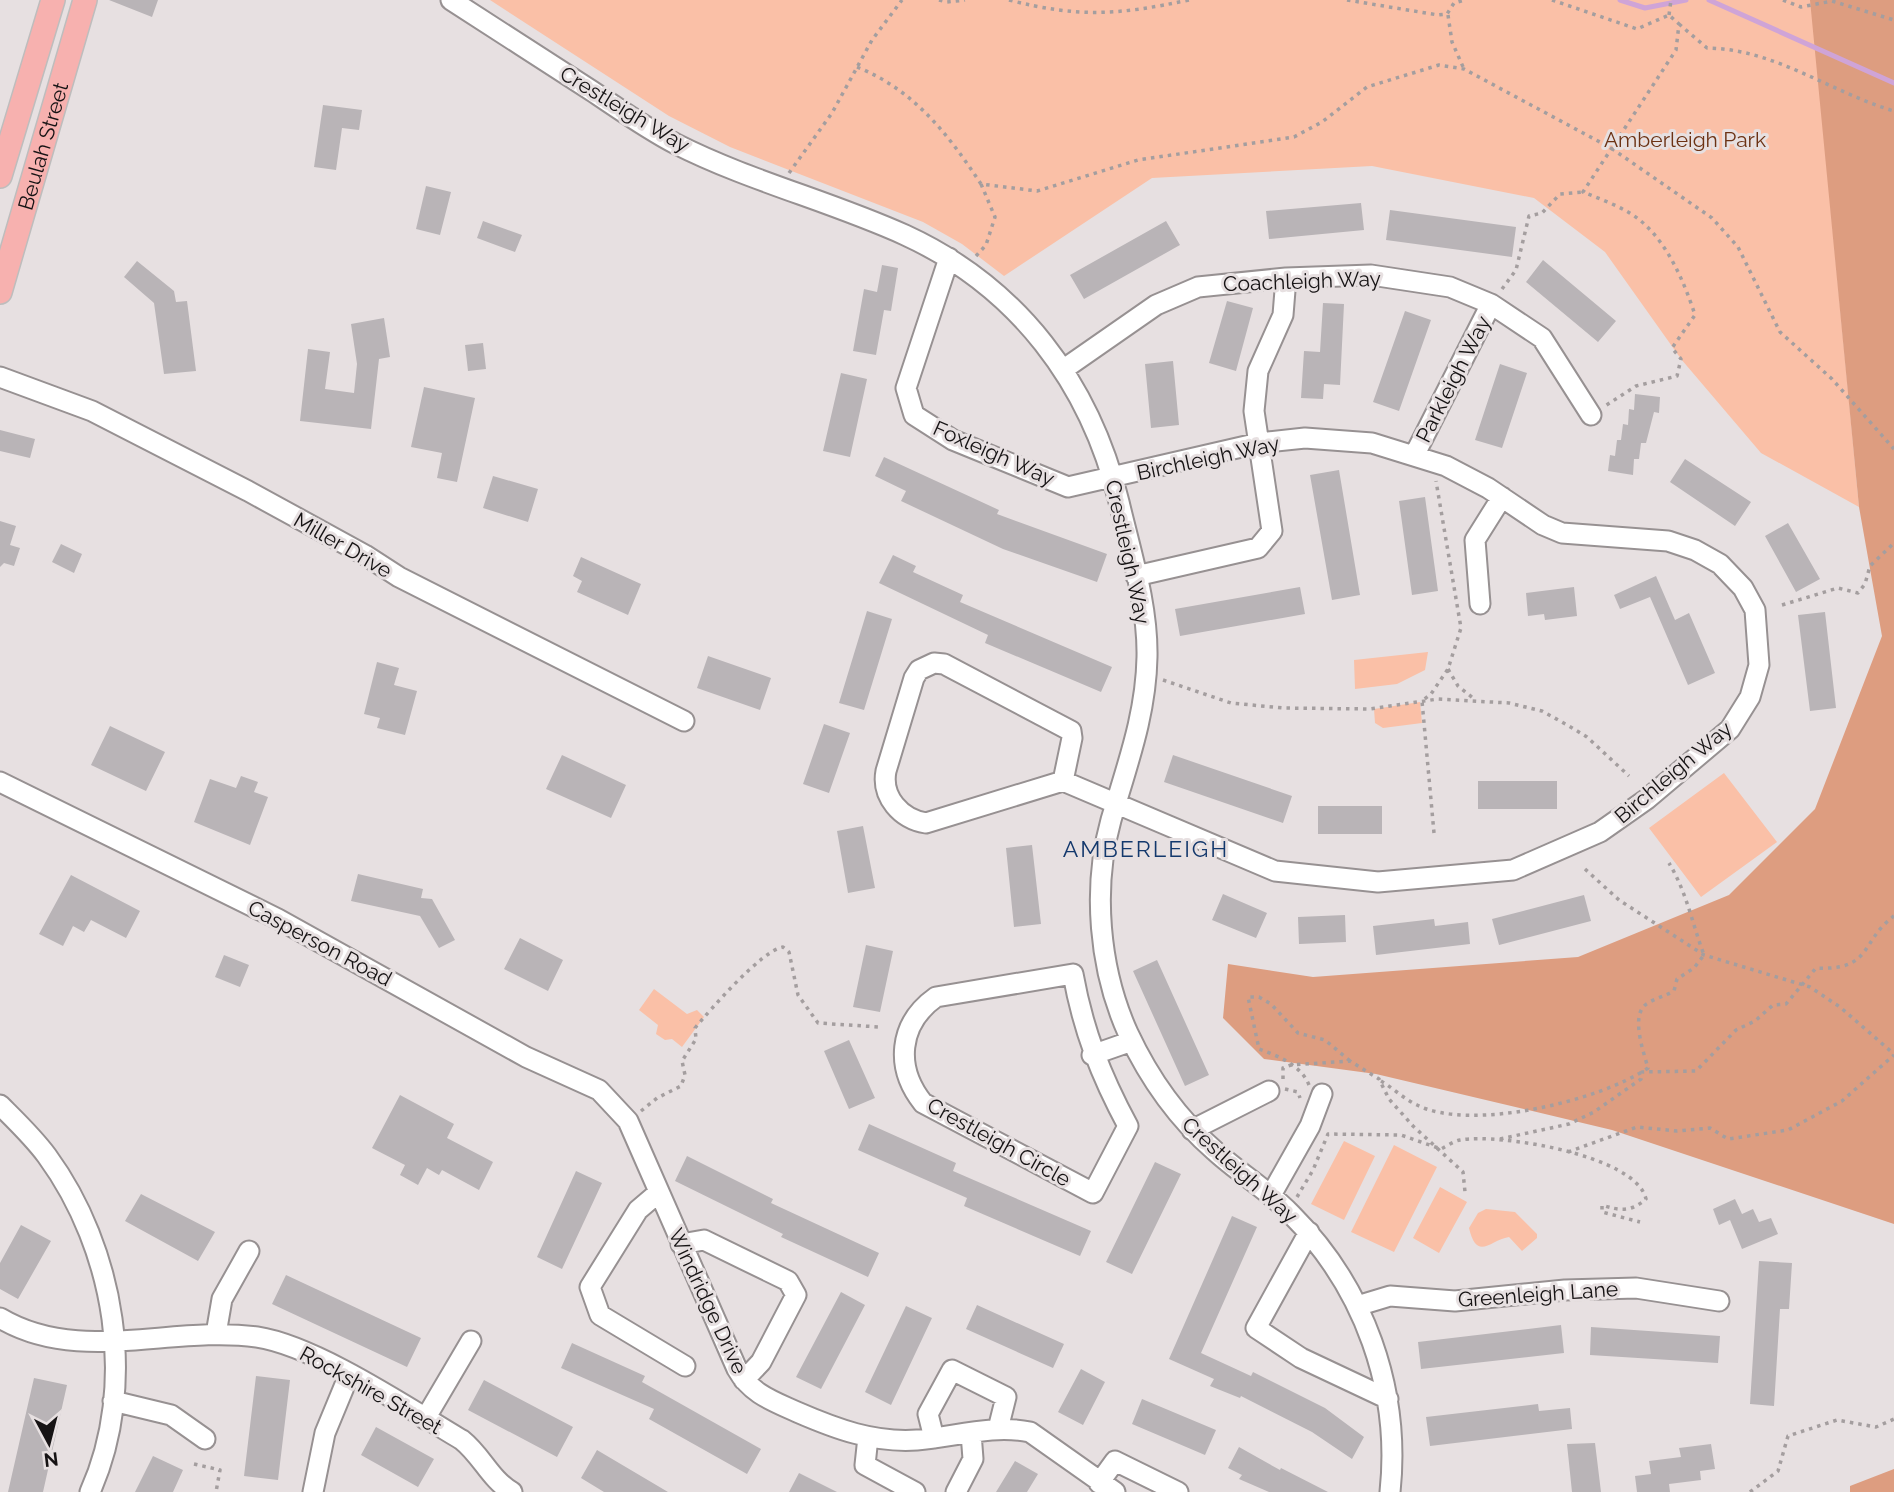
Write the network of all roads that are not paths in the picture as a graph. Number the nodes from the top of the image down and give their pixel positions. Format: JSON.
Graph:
{"nodes":[{"id":1,"x":53,"y":0,"type":"edge"},
{"id":2,"x":85,"y":0,"type":"edge"},
{"id":3,"x":451,"y":0,"type":"edge"},
{"id":4,"x":0,"y":176,"type":"edge"},
{"id":5,"x":949,"y":258,"type":"junction"},
{"id":6,"x":1286,"y":278,"type":"junction"},
{"id":7,"x":0,"y":292,"type":"edge"},
{"id":8,"x":1491,"y":304,"type":"junction"},
{"id":9,"x":1064,"y":369,"type":"junction"},
{"id":10,"x":0,"y":377,"type":"edge"},
{"id":11,"x":1591,"y":415,"type":"road end"},
{"id":12,"x":1259,"y":443,"type":"junction"},
{"id":13,"x":1415,"y":454,"type":"junction"},
{"id":14,"x":1113,"y":479,"type":"junction"},
{"id":15,"x":1502,"y":497,"type":"junction"},
{"id":16,"x":1136,"y":576,"type":"junction"},
{"id":17,"x":1480,"y":604,"type":"dead end"},
{"id":18,"x":684,"y":721,"type":"dead end"},
{"id":19,"x":1063,"y":780,"type":"junction"},
{"id":20,"x":0,"y":782,"type":"edge"},
{"id":21,"x":1117,"y":803,"type":"junction"},
{"id":22,"x":1132,"y":1041,"type":"junction"},
{"id":23,"x":1092,"y":1055,"type":"junction"},
{"id":24,"x":1269,"y":1091,"type":"dead end"},
{"id":25,"x":1317,"y":1094,"type":"road end"},
{"id":26,"x":0,"y":1105,"type":"edge"},
{"id":27,"x":628,"y":1121,"type":"joint"},
{"id":28,"x":1192,"y":1130,"type":"junction"},
{"id":29,"x":658,"y":1193,"type":"junction"},
{"id":30,"x":1271,"y":1195,"type":"junction"},
{"id":31,"x":1309,"y":1232,"type":"junction"},
{"id":32,"x":681,"y":1244,"type":"junction"},
{"id":33,"x":249,"y":1251,"type":"dead end"},
{"id":34,"x":1719,"y":1301,"type":"dead end"},
{"id":35,"x":1357,"y":1306,"type":"junction"},
{"id":36,"x":0,"y":1318,"type":"edge"},
{"id":37,"x":216,"y":1334,"type":"junction"},
{"id":38,"x":114,"y":1341,"type":"junction"},
{"id":39,"x":471,"y":1341,"type":"dead end"},
{"id":40,"x":685,"y":1366,"type":"dead end"},
{"id":41,"x":349,"y":1375,"type":"junction"},
{"id":42,"x":744,"y":1380,"type":"junction"},
{"id":43,"x":1388,"y":1399,"type":"junction"},
{"id":44,"x":113,"y":1401,"type":"junction"},
{"id":45,"x":425,"y":1419,"type":"junction"},
{"id":46,"x":998,"y":1429,"type":"junction"},
{"id":47,"x":971,"y":1433,"type":"junction"},
{"id":48,"x":868,"y":1437,"type":"junction"},
{"id":49,"x":934,"y":1438,"type":"junction"},
{"id":50,"x":205,"y":1439,"type":"dead end"},
{"id":51,"x":1107,"y":1488,"type":"edge"},
{"id":52,"x":90,"y":1492,"type":"edge"},
{"id":53,"x":313,"y":1492,"type":"edge"},
{"id":54,"x":512,"y":1492,"type":"edge"},
{"id":55,"x":915,"y":1492,"type":"edge"},
{"id":56,"x":956,"y":1492,"type":"edge"},
{"id":57,"x":1178,"y":1492,"type":"edge"},
{"id":58,"x":1390,"y":1492,"type":"edge"}],
"edges":[{"from":1,"to":4,"type":"main road","name":"Beulah Street"},
{"from":2,"to":7,"type":"main road","name":"Beulah Street"},
{"from":3,"to":5,"type":"street","name":"Crestleigh Way"},
{"from":5,"to":9,"type":"street","name":"Crestleigh Way"},
{"from":5,"to":14,"type":"street","name":"Foxleigh Way"},
{"from":6,"to":8,"type":"street","name":"Coachleigh Way"},
{"from":6,"to":9,"type":"street","name":"Coachleigh Way"},
{"from":6,"to":12,"type":"street"},
{"from":8,"to":11,"type":"street","name":"Coachleigh Way"},
{"from":8,"to":13,"type":"street","name":"Parkleigh Way"},
{"from":9,"to":14,"type":"street","name":"Crestleigh Way"},
{"from":10,"to":18,"type":"street","name":"Miller Drive"},
{"from":12,"to":13,"type":"street","name":"Birchleigh Way"},
{"from":12,"to":14,"type":"street","name":"Birchleigh Way"},
{"from":12,"to":16,"type":"street"},
{"from":13,"to":15,"type":"street","name":"Birchleigh Way"},
{"from":14,"to":16,"type":"street","name":"Crestleigh Way"},
{"from":15,"to":17,"type":"street"},
{"from":15,"to":21,"type":"street","name":"Birchleigh Way"},
{"from":16,"to":21,"type":"street","name":"Crestleigh Way"},
{"from":19,"to":19,"type":"street"},
{"from":19,"to":21,"type":"street","name":"Birchleigh Way"},
{"from":20,"to":27,"type":"street","name":"Casperson Road"},
{"from":21,"to":22,"type":"street","name":"Crestleigh Way"},
{"from":22,"to":23,"type":"street"},
{"from":22,"to":28,"type":"street","name":"Crestleigh Way"},
{"from":23,"to":23,"type":"street","name":"Crestleigh Circle"},
{"from":24,"to":28,"type":"street"},
{"from":25,"to":30,"type":"street"},
{"from":26,"to":38,"type":"street"},
{"from":27,"to":29,"type":"street","name":"Windridge Drive"},
{"from":28,"to":30,"type":"street","name":"Crestleigh Way"},
{"from":29,"to":32,"type":"street","name":"Windridge Drive"},
{"from":29,"to":40,"type":"street"},
{"from":30,"to":31,"type":"street","name":"Crestleigh Way"},
{"from":31,"to":35,"type":"street","name":"Crestleigh Way"},
{"from":31,"to":43,"type":"street"},
{"from":32,"to":42,"type":"street","name":"Windridge Drive"},
{"from":32,"to":42,"type":"street"},
{"from":33,"to":37,"type":"street"},
{"from":34,"to":35,"type":"street","name":"Greenleigh Lane"},
{"from":35,"to":43,"type":"street","name":"Crestleigh Way"},
{"from":36,"to":38,"type":"street","name":"Rockshire Street"},
{"from":37,"to":38,"type":"street","name":"Rockshire Street"},
{"from":37,"to":41,"type":"street","name":"Rockshire Street"},
{"from":38,"to":44,"type":"street"},
{"from":39,"to":45,"type":"street"},
{"from":41,"to":45,"type":"street","name":"Rockshire Street"},
{"from":41,"to":53,"type":"street"},
{"from":42,"to":48,"type":"street","name":"Windridge Drive"},
{"from":43,"to":58,"type":"street","name":"Crestleigh Way"},
{"from":44,"to":50,"type":"street"},
{"from":44,"to":52,"type":"street"},
{"from":45,"to":54,"type":"street","name":"Rockshire Street"},
{"from":46,"to":47,"type":"street","name":"Windridge Drive"},
{"from":46,"to":49,"type":"street"},
{"from":46,"to":51,"type":"street","name":"Windridge Drive"},
{"from":47,"to":49,"type":"street","name":"Windridge Drive"},
{"from":47,"to":56,"type":"street"},
{"from":48,"to":49,"type":"street","name":"Windridge Drive"},
{"from":48,"to":55,"type":"street"},
{"from":51,"to":57,"type":"street"}]}
